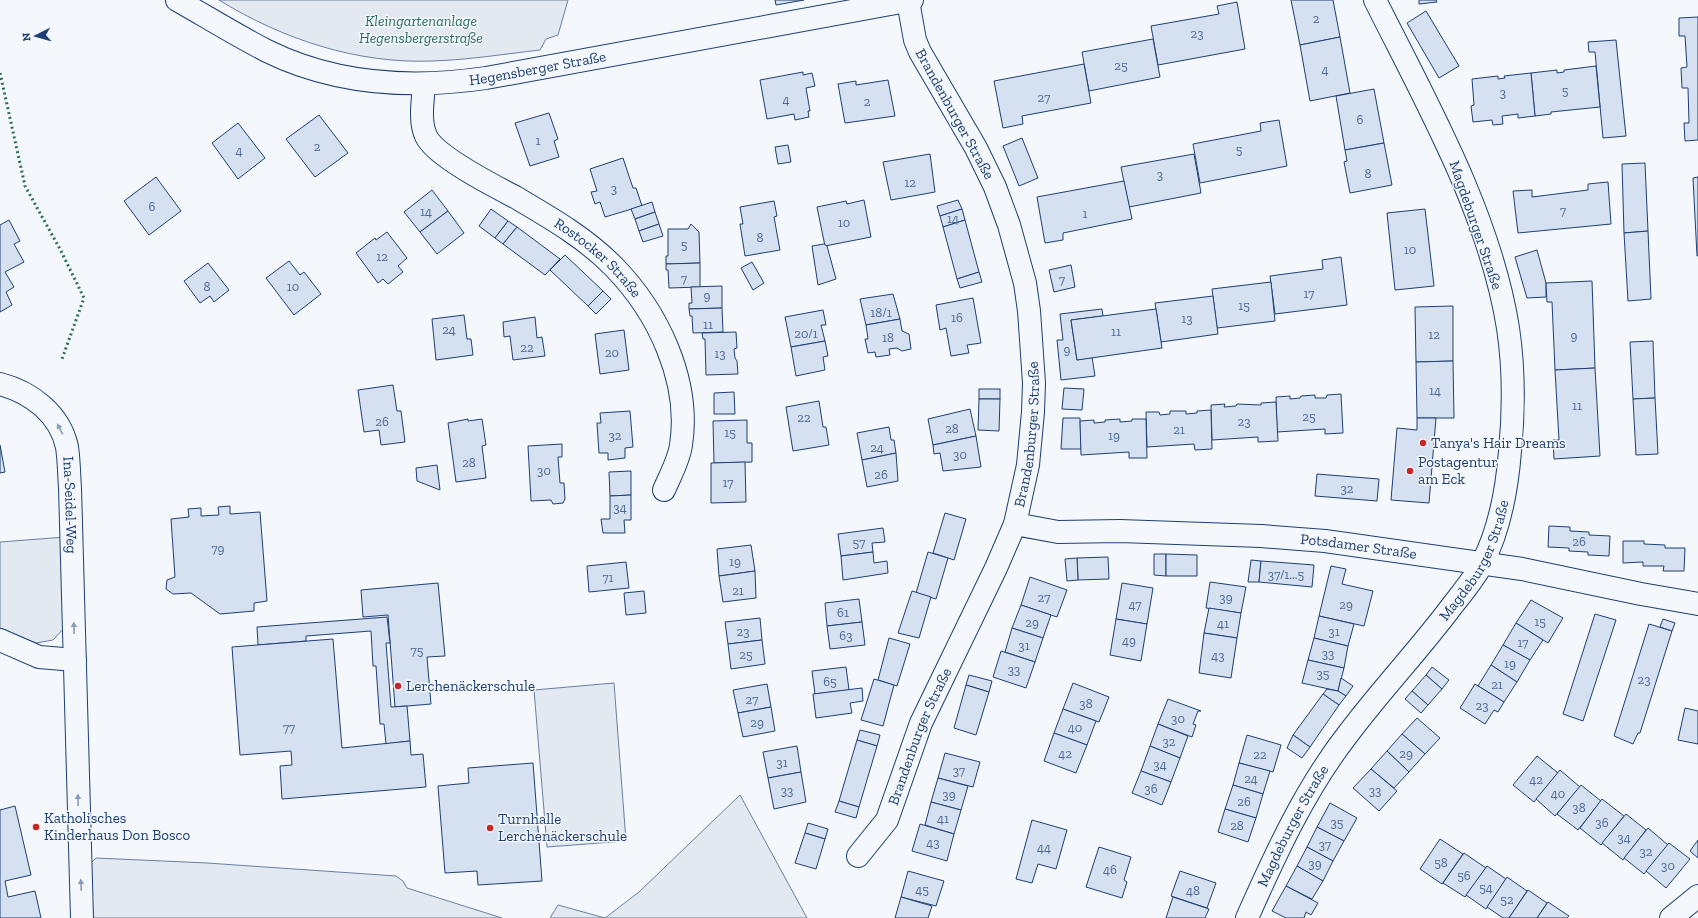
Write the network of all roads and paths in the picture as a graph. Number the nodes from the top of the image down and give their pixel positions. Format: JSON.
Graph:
{"nodes":[{"id":1,"x":177,"y":0,"type":"edge"},
{"id":2,"x":1375,"y":0,"type":"edge"},
{"id":3,"x":910,"y":1,"type":"edge"},
{"id":4,"x":424,"y":85,"type":"junction"},
{"id":5,"x":0,"y":384,"type":"edge"},
{"id":6,"x":664,"y":490,"type":"dead end"},
{"id":7,"x":1015,"y":524,"type":"junction"},
{"id":8,"x":1482,"y":564,"type":"junction"},
{"id":9,"x":1698,"y":604,"type":"edge"},
{"id":10,"x":0,"y":640,"type":"edge"},
{"id":11,"x":75,"y":660,"type":"junction"},
{"id":12,"x":858,"y":856,"type":"dead end"},
{"id":13,"x":1698,"y":896,"type":"edge"},
{"id":14,"x":82,"y":918,"type":"edge"},
{"id":15,"x":1246,"y":918,"type":"edge"},
{"id":16,"x":1671,"y":918,"type":"edge"}],
"edges":[{"from":1,"to":4,"type":"street","name":"Hegensberger Straße"},
{"from":2,"to":8,"type":"street","name":"Magdeburger Straße"},
{"from":3,"to":4,"type":"street","name":"Hegensberger Straße"},
{"from":3,"to":7,"type":"street","name":"Brandenburger Straße"},
{"from":4,"to":6,"type":"street","name":"Rostocker Straße"},
{"from":11,"to":5,"type":"street","name":"Ina-Seidel-Weg","one_way":true},
{"from":7,"to":8,"type":"street","name":"Potsdamer Straße"},
{"from":7,"to":12,"type":"street","name":"Brandenburger Straße"},
{"from":8,"to":9,"type":"street","name":"Potsdamer Straße"},
{"from":8,"to":15,"type":"street","name":"Magdeburger Straße"},
{"from":10,"to":11,"type":"street"},
{"from":14,"to":11,"type":"street","name":"Ina-Seidel-Weg","one_way":true},
{"from":13,"to":16,"type":"street"}]}
